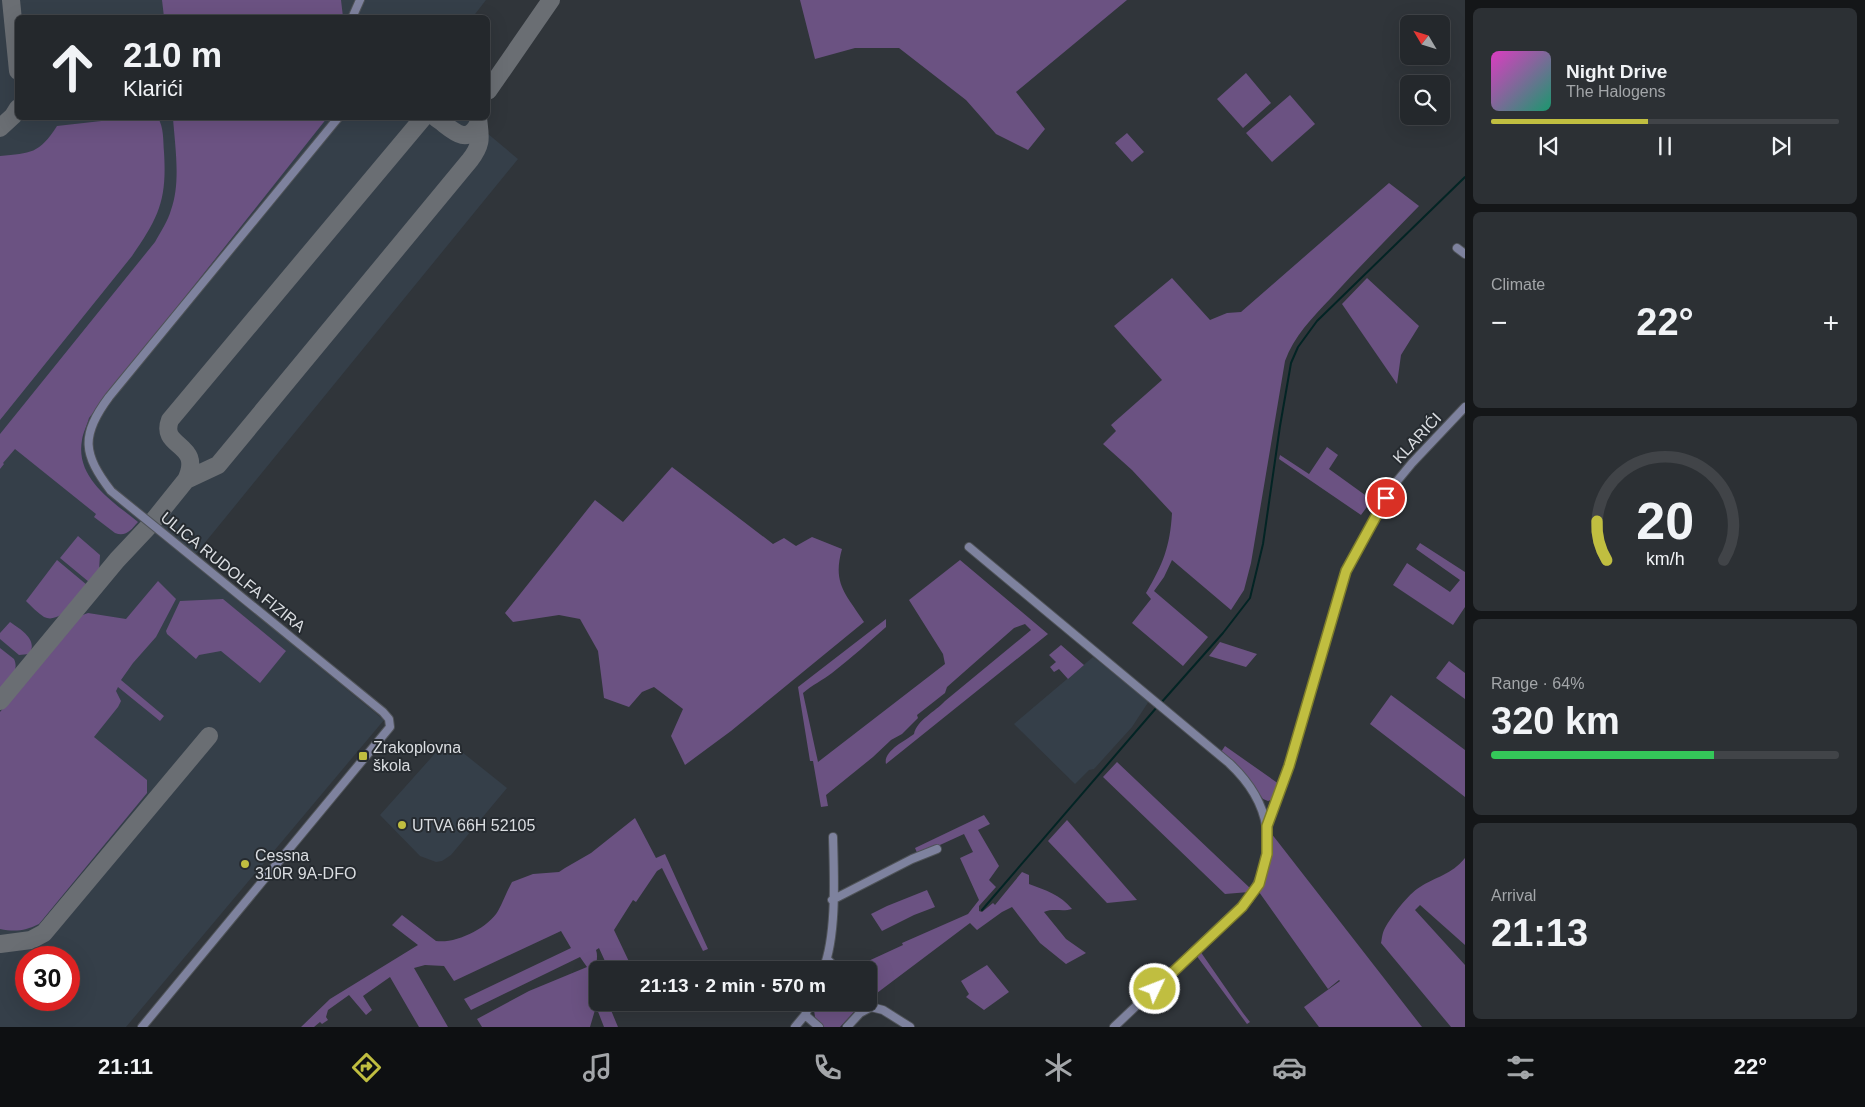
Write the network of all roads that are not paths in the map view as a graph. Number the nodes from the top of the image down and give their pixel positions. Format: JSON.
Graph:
{"nodes":[{"id":1,"x":360,"y":0,"type":"edge"},
{"id":2,"x":353,"y":15,"type":"edge"},
{"id":3,"x":336,"y":120,"type":"edge"},
{"id":4,"x":1458,"y":248,"type":"dead end"},
{"id":5,"x":1465,"y":254,"type":"edge"},
{"id":6,"x":1465,"y":407,"type":"edge"},
{"id":7,"x":969,"y":547,"type":"dead end"},
{"id":8,"x":1267,"y":826,"type":"junction"},
{"id":9,"x":833,"y":837,"type":"dead end"},
{"id":10,"x":937,"y":849,"type":"dead end"},
{"id":11,"x":832,"y":900,"type":"junction"},
{"id":12,"x":827,"y":959,"type":"edge"},
{"id":13,"x":877,"y":1008,"type":"edge"},
{"id":14,"x":807,"y":1011,"type":"edge"},
{"id":15,"x":864,"y":1011,"type":"edge"},
{"id":16,"x":805,"y":1015,"type":"junction"},
{"id":17,"x":142,"y":1027,"type":"edge"},
{"id":18,"x":795,"y":1027,"type":"edge"},
{"id":19,"x":819,"y":1027,"type":"edge"},
{"id":20,"x":846,"y":1027,"type":"edge"},
{"id":21,"x":910,"y":1027,"type":"edge"},
{"id":22,"x":1114,"y":1027,"type":"edge"}],
"edges":[{"from":1,"to":2,"type":"street"},
{"from":3,"to":17,"type":"street","name":"ULICA RUDOLFA FIZIRA"},
{"from":4,"to":5,"type":"street"},
{"from":6,"to":8,"type":"street","name":"KLARIĆI"},
{"from":7,"to":8,"type":"street"},
{"from":8,"to":22,"type":"street"},
{"from":9,"to":11,"type":"street"},
{"from":10,"to":11,"type":"street"},
{"from":11,"to":12,"type":"street"},
{"from":13,"to":21,"type":"street"},
{"from":14,"to":16,"type":"street"},
{"from":15,"to":20,"type":"street"},
{"from":16,"to":18,"type":"street"},
{"from":16,"to":19,"type":"street"}]}
